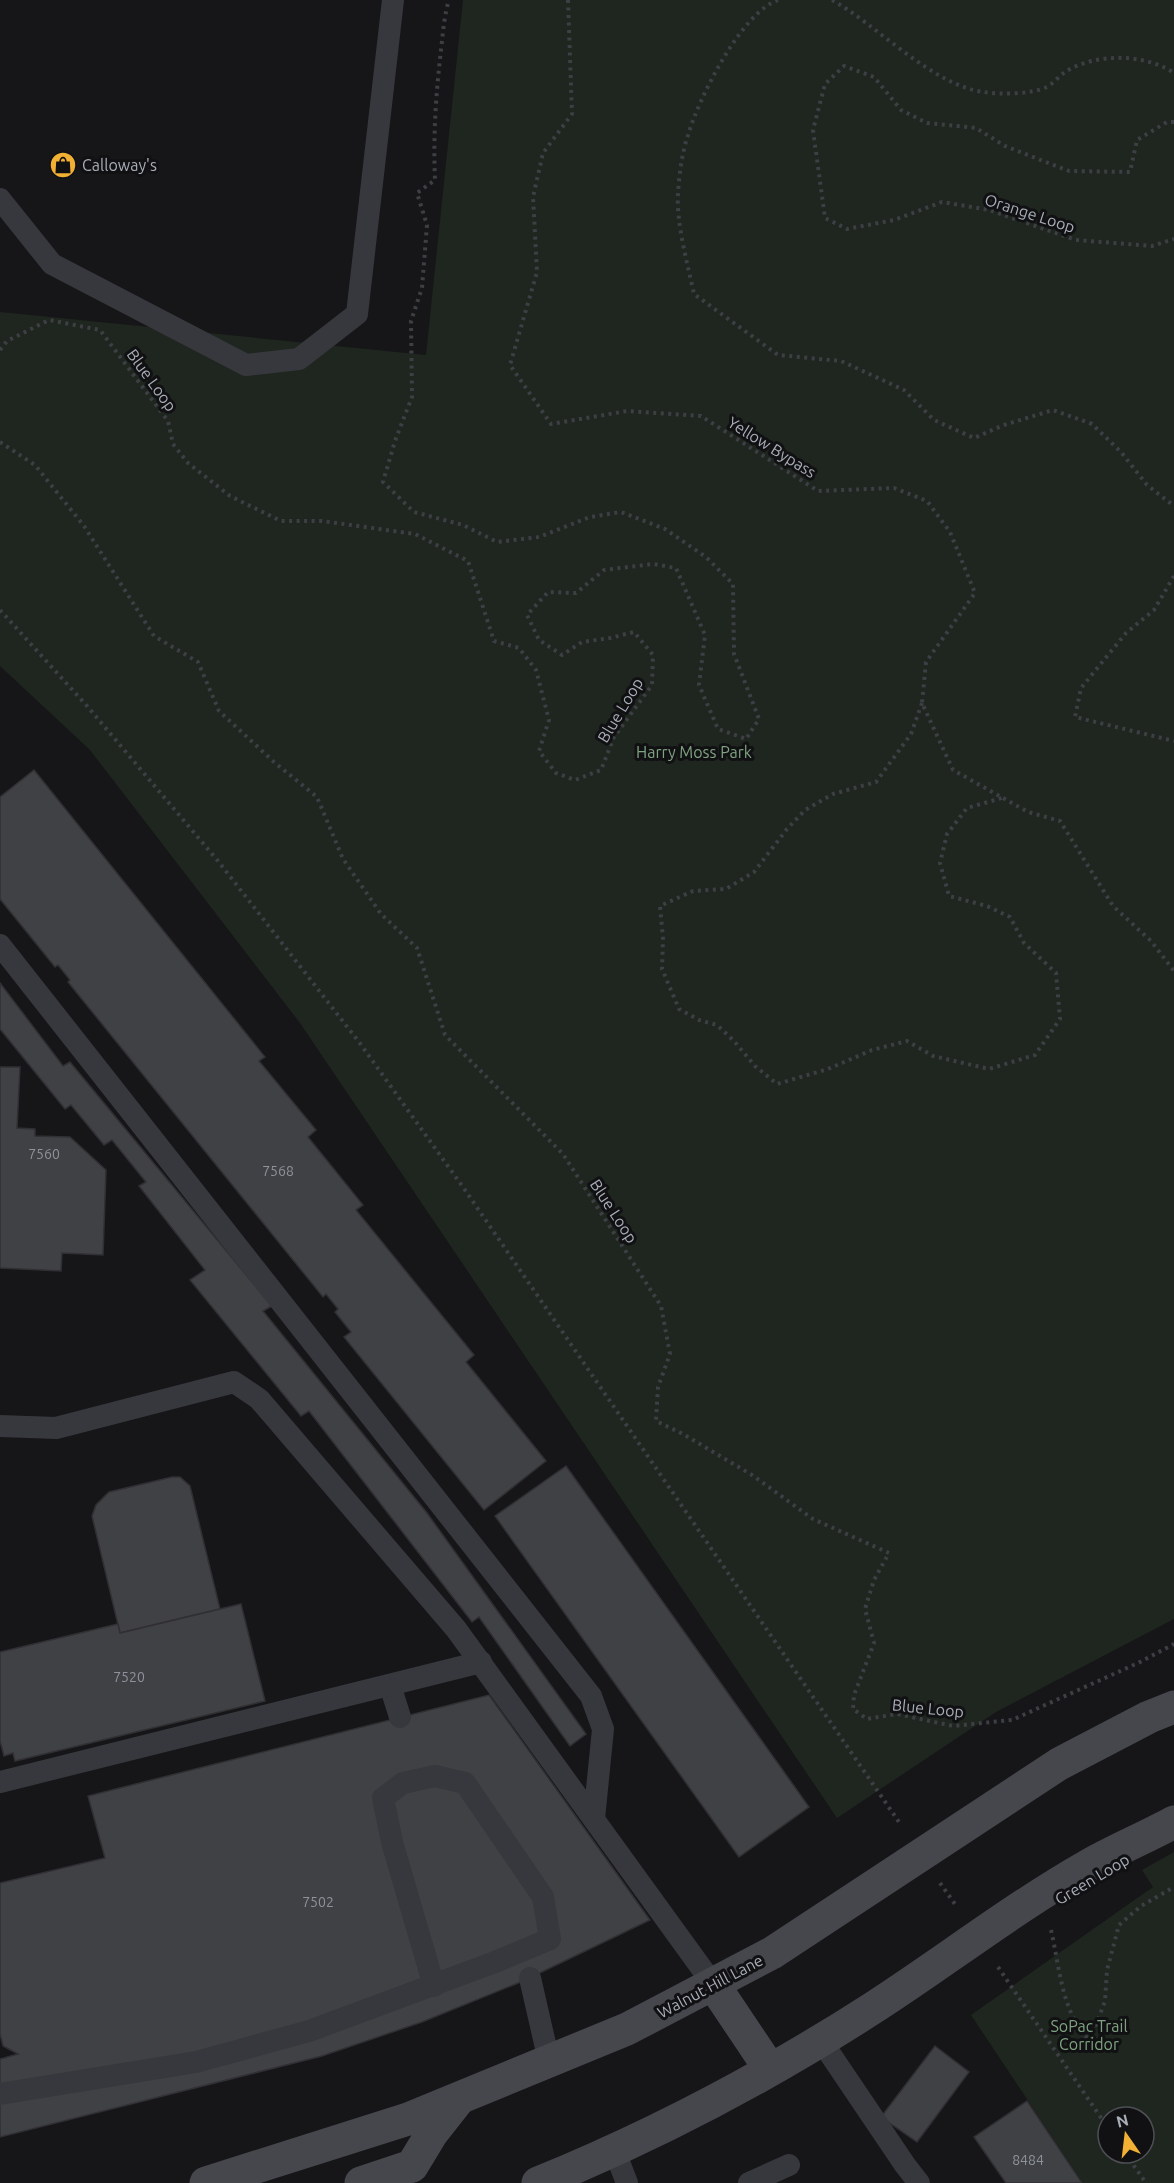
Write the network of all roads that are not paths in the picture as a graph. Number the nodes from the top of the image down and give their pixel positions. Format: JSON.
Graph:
{"nodes":[{"id":1,"x":393,"y":0,"type":"edge"},
{"id":2,"x":0,"y":199,"type":"edge"},
{"id":3,"x":0,"y":945,"type":"edge"},
{"id":4,"x":0,"y":1426,"type":"edge"},
{"id":5,"x":481,"y":1662,"type":"junction"},
{"id":6,"x":390,"y":1685,"type":"junction"},
{"id":7,"x":1174,"y":1707,"type":"edge"},
{"id":8,"x":400,"y":1718,"type":"dead end"},
{"id":9,"x":0,"y":1782,"type":"edge"},
{"id":10,"x":594,"y":1819,"type":"junction"},
{"id":11,"x":1174,"y":1822,"type":"edge"},
{"id":12,"x":530,"y":1977,"type":"dead end"},
{"id":13,"x":713,"y":1984,"type":"junction"},
{"id":14,"x":434,"y":1986,"type":"junction"},
{"id":15,"x":820,"y":2039,"type":"junction"},
{"id":16,"x":549,"y":2061,"type":"junction"},
{"id":17,"x":770,"y":2070,"type":"junction"},
{"id":18,"x":0,"y":2094,"type":"edge"},
{"id":19,"x":459,"y":2098,"type":"junction"},
{"id":20,"x":614,"y":2150,"type":"junction"},
{"id":21,"x":789,"y":2165,"type":"dead end"},
{"id":22,"x":206,"y":2183,"type":"edge"},
{"id":23,"x":361,"y":2183,"type":"edge"},
{"id":24,"x":538,"y":2183,"type":"edge"},
{"id":25,"x":627,"y":2183,"type":"edge"},
{"id":26,"x":749,"y":2183,"type":"edge"},
{"id":27,"x":919,"y":2183,"type":"edge"}],
"edges":[{"from":1,"to":2,"type":"lane"},
{"from":3,"to":10,"type":"lane"},
{"from":4,"to":5,"type":"lane"},
{"from":5,"to":6,"type":"lane"},
{"from":5,"to":10,"type":"lane"},
{"from":6,"to":8,"type":"lane"},
{"from":6,"to":9,"type":"lane"},
{"from":7,"to":13,"type":"main road","name":"Walnut Hill Lane"},
{"from":10,"to":13,"type":"lane"},
{"from":11,"to":15,"type":"main road"},
{"from":12,"to":16,"type":"lane"},
{"from":13,"to":16,"type":"main road","name":"Walnut Hill Lane"},
{"from":13,"to":17,"type":"main road"},
{"from":14,"to":14,"type":"lane"},
{"from":14,"to":18,"type":"lane"},
{"from":15,"to":17,"type":"main road"},
{"from":15,"to":27,"type":"lane"},
{"from":16,"to":19,"type":"main road","name":"Walnut Hill Lane"},
{"from":17,"to":20,"type":"main road"},
{"from":19,"to":22,"type":"main road","name":"Walnut Hill Lane"},
{"from":19,"to":23,"type":"main road"},
{"from":20,"to":24,"type":"main road"},
{"from":20,"to":25,"type":"lane"},
{"from":21,"to":26,"type":"lane"}]}
